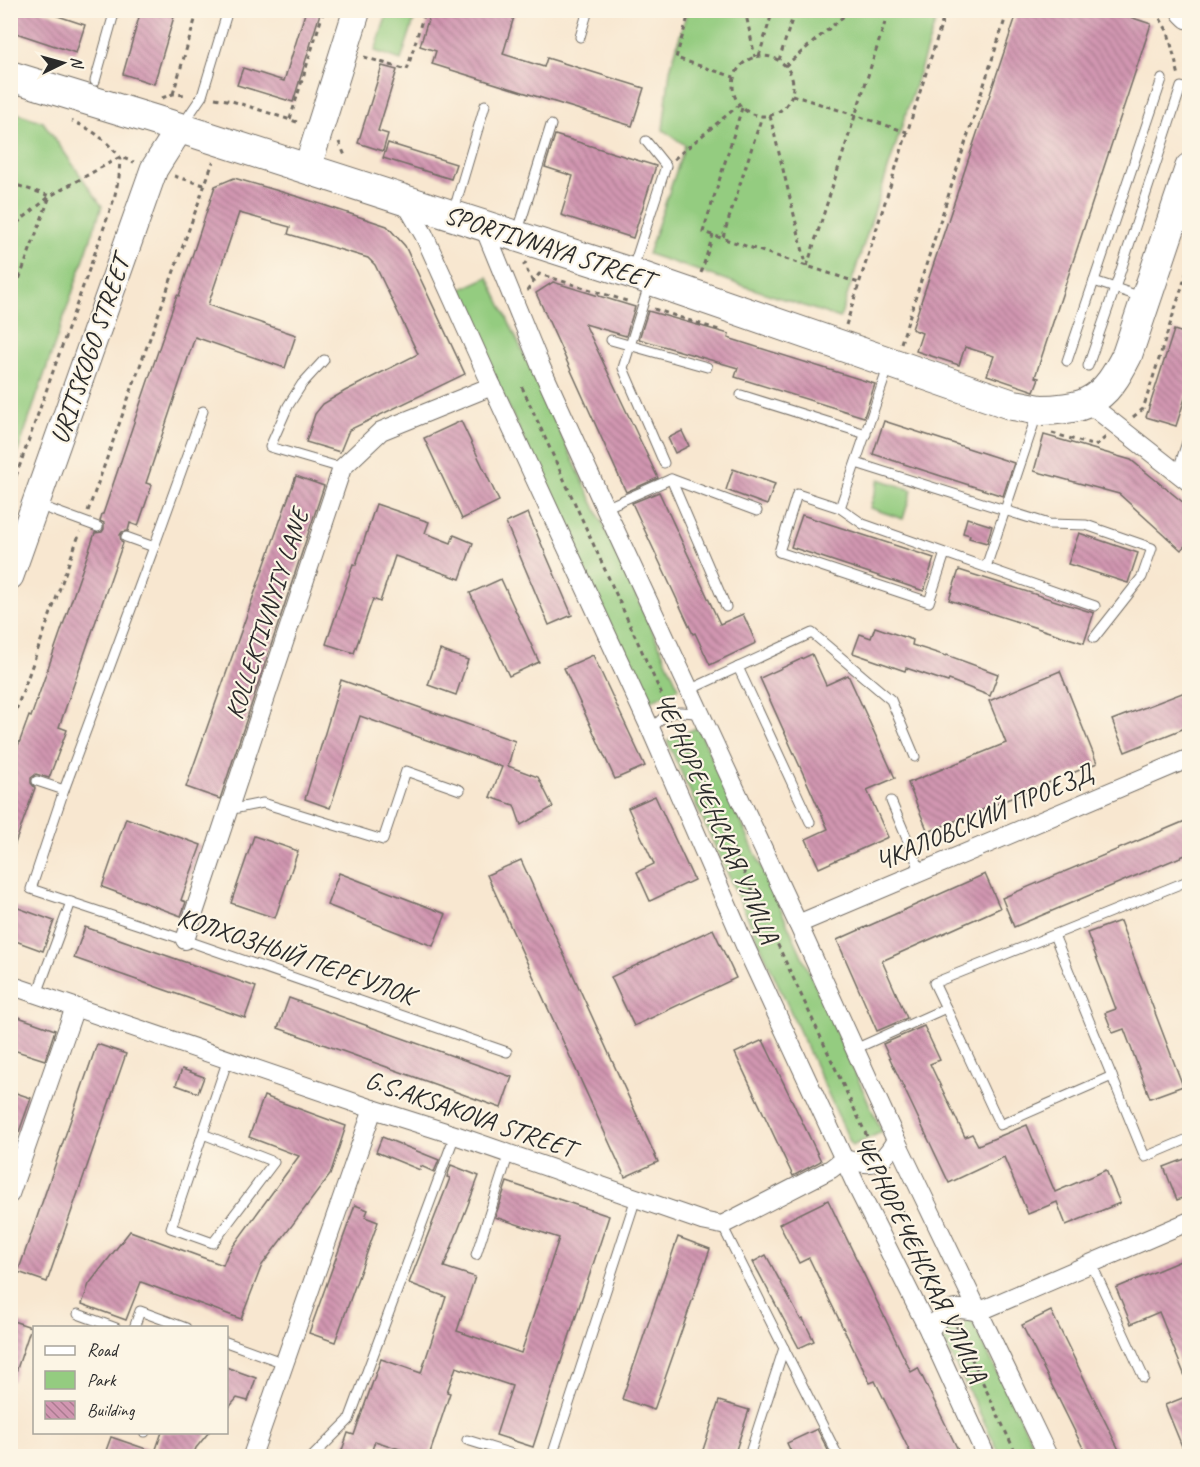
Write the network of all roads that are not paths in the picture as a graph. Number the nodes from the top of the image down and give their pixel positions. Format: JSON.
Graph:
{"nodes":[{"id":1,"x":115,"y":10,"type":"edge"},
{"id":2,"x":228,"y":10,"type":"edge"},
{"id":3,"x":357,"y":10,"type":"edge"},
{"id":4,"x":588,"y":10,"type":"edge"},
{"id":5,"x":1186,"y":10,"type":"edge"},
{"id":6,"x":1190,"y":14,"type":"edge"},
{"id":7,"x":580,"y":38,"type":"dead end"},
{"id":8,"x":10,"y":76,"type":"edge"},
{"id":9,"x":1162,"y":79,"type":"dead end"},
{"id":10,"x":95,"y":81,"type":"dead end"},
{"id":11,"x":1181,"y":87,"type":"road end"},
{"id":12,"x":485,"y":105,"type":"dead end"},
{"id":13,"x":551,"y":125,"type":"dead end"},
{"id":14,"x":180,"y":128,"type":"junction"},
{"id":15,"x":646,"y":141,"type":"dead end"},
{"id":16,"x":1190,"y":168,"type":"edge"},
{"id":17,"x":307,"y":169,"type":"junction"},
{"id":18,"x":404,"y":200,"type":"junction"},
{"id":19,"x":452,"y":215,"type":"junction"},
{"id":20,"x":483,"y":225,"type":"junction"},
{"id":21,"x":516,"y":236,"type":"junction"},
{"id":22,"x":1094,"y":281,"type":"junction"},
{"id":23,"x":641,"y":286,"type":"junction"},
{"id":24,"x":1115,"y":288,"type":"junction"},
{"id":25,"x":1146,"y":298,"type":"junction"},
{"id":26,"x":611,"y":339,"type":"dead end"},
{"id":27,"x":631,"y":345,"type":"junction"},
{"id":28,"x":895,"y":354,"type":"junction"},
{"id":29,"x":324,"y":360,"type":"dead end"},
{"id":30,"x":1067,"y":361,"type":"dead end"},
{"id":31,"x":1088,"y":366,"type":"dead end"},
{"id":32,"x":707,"y":368,"type":"dead end"},
{"id":33,"x":492,"y":386,"type":"junction"},
{"id":34,"x":741,"y":395,"type":"dead end"},
{"id":35,"x":1088,"y":403,"type":"junction"},
{"id":36,"x":203,"y":411,"type":"dead end"},
{"id":37,"x":1038,"y":413,"type":"junction"},
{"id":38,"x":1190,"y":433,"type":"edge"},
{"id":39,"x":866,"y":434,"type":"junction"},
{"id":40,"x":664,"y":463,"type":"dead end"},
{"id":41,"x":856,"y":463,"type":"junction"},
{"id":42,"x":342,"y":468,"type":"junction"},
{"id":43,"x":1183,"y":478,"type":"edge"},
{"id":44,"x":670,"y":479,"type":"junction"},
{"id":45,"x":36,"y":504,"type":"junction"},
{"id":46,"x":605,"y":508,"type":"junction"},
{"id":47,"x":840,"y":508,"type":"junction"},
{"id":48,"x":1005,"y":510,"type":"junction"},
{"id":49,"x":757,"y":511,"type":"dead end"},
{"id":50,"x":98,"y":527,"type":"dead end"},
{"id":51,"x":126,"y":537,"type":"dead end"},
{"id":52,"x":154,"y":547,"type":"junction"},
{"id":53,"x":945,"y":553,"type":"junction"},
{"id":54,"x":986,"y":567,"type":"junction"},
{"id":55,"x":10,"y":576,"type":"edge"},
{"id":56,"x":1095,"y":606,"type":"dead end"},
{"id":57,"x":726,"y":607,"type":"dead end"},
{"id":58,"x":1094,"y":638,"type":"dead end"},
{"id":59,"x":738,"y":667,"type":"junction"},
{"id":60,"x":689,"y":690,"type":"junction"},
{"id":61,"x":700,"y":714,"type":"junction"},
{"id":62,"x":651,"y":730,"type":"junction"},
{"id":63,"x":915,"y":757,"type":"dead end"},
{"id":64,"x":1190,"y":758,"type":"edge"},
{"id":65,"x":38,"y":781,"type":"dead end"},
{"id":66,"x":64,"y":790,"type":"junction"},
{"id":67,"x":459,"y":790,"type":"dead end"},
{"id":68,"x":891,"y":801,"type":"dead end"},
{"id":69,"x":228,"y":810,"type":"junction"},
{"id":70,"x":810,"y":822,"type":"dead end"},
{"id":71,"x":921,"y":872,"type":"junction"},
{"id":72,"x":1190,"y":880,"type":"edge"},
{"id":73,"x":71,"y":902,"type":"junction"},
{"id":74,"x":798,"y":924,"type":"junction"},
{"id":75,"x":1054,"y":935,"type":"junction"},
{"id":76,"x":185,"y":940,"type":"junction"},
{"id":77,"x":10,"y":985,"type":"edge"},
{"id":78,"x":37,"y":994,"type":"junction"},
{"id":79,"x":75,"y":1007,"type":"junction"},
{"id":80,"x":946,"y":1008,"type":"junction"},
{"id":81,"x":855,"y":1049,"type":"junction"},
{"id":82,"x":507,"y":1052,"type":"dead end"},
{"id":83,"x":228,"y":1059,"type":"junction"},
{"id":84,"x":1112,"y":1076,"type":"junction"},
{"id":85,"x":373,"y":1109,"type":"junction"},
{"id":86,"x":203,"y":1134,"type":"junction"},
{"id":87,"x":455,"y":1135,"type":"junction"},
{"id":88,"x":1190,"y":1138,"type":"edge"},
{"id":89,"x":896,"y":1140,"type":"junction"},
{"id":90,"x":509,"y":1153,"type":"junction"},
{"id":91,"x":844,"y":1159,"type":"junction"},
{"id":92,"x":10,"y":1194,"type":"edge"},
{"id":93,"x":636,"y":1198,"type":"junction"},
{"id":94,"x":1190,"y":1221,"type":"edge"},
{"id":95,"x":722,"y":1225,"type":"junction"},
{"id":96,"x":476,"y":1255,"type":"dead end"},
{"id":97,"x":1091,"y":1263,"type":"junction"},
{"id":98,"x":978,"y":1312,"type":"junction"},
{"id":99,"x":78,"y":1314,"type":"dead end"},
{"id":100,"x":111,"y":1326,"type":"edge"},
{"id":101,"x":135,"y":1326,"type":"edge"},
{"id":102,"x":181,"y":1326,"type":"edge"},
{"id":103,"x":929,"y":1331,"type":"junction"},
{"id":104,"x":228,"y":1343,"type":"edge"},
{"id":105,"x":784,"y":1348,"type":"junction"},
{"id":106,"x":284,"y":1364,"type":"junction"},
{"id":107,"x":1144,"y":1378,"type":"dead end"},
{"id":108,"x":467,"y":1440,"type":"dead end"},
{"id":109,"x":252,"y":1456,"type":"edge"},
{"id":110,"x":313,"y":1456,"type":"edge"},
{"id":111,"x":519,"y":1456,"type":"edge"},
{"id":112,"x":552,"y":1456,"type":"edge"},
{"id":113,"x":749,"y":1456,"type":"edge"},
{"id":114,"x":838,"y":1456,"type":"edge"},
{"id":115,"x":986,"y":1456,"type":"edge"},
{"id":116,"x":1048,"y":1456,"type":"edge"}],
"edges":[{"from":1,"to":10,"type":"lane"},
{"from":2,"to":14,"type":"lane"},
{"from":3,"to":17,"type":"main road"},
{"from":4,"to":7,"type":"lane"},
{"from":5,"to":6,"type":"main road"},
{"from":8,"to":14,"type":"main road","name":"SPORTIVNAYA STREET"},
{"from":9,"to":22,"type":"lane"},
{"from":11,"to":24,"type":"lane"},
{"from":12,"to":19,"type":"lane"},
{"from":13,"to":21,"type":"lane"},
{"from":14,"to":17,"type":"main road","name":"SPORTIVNAYA STREET"},
{"from":14,"to":45,"type":"main road","name":"URITSKOGO STREET"},
{"from":15,"to":23,"type":"lane"},
{"from":16,"to":25,"type":"main road"},
{"from":17,"to":18,"type":"main road","name":"SPORTIVNAYA STREET"},
{"from":18,"to":19,"type":"main road","name":"SPORTIVNAYA STREET"},
{"from":18,"to":33,"type":"street","name":"ЧЕРНОРЕЧЕНСКАЯ УЛИЦА"},
{"from":19,"to":20,"type":"main road","name":"SPORTIVNAYA STREET"},
{"from":20,"to":21,"type":"main road","name":"SPORTIVNAYA STREET"},
{"from":20,"to":46,"type":"street","name":"ЧЕРНОРЕЧЕНСКАЯ УЛИЦА"},
{"from":21,"to":23,"type":"main road","name":"SPORTIVNAYA STREET"},
{"from":22,"to":24,"type":"lane"},
{"from":22,"to":30,"type":"lane"},
{"from":23,"to":27,"type":"lane"},
{"from":23,"to":28,"type":"main road","name":"SPORTIVNAYA STREET"},
{"from":24,"to":25,"type":"lane"},
{"from":24,"to":31,"type":"lane"},
{"from":25,"to":35,"type":"main road"},
{"from":26,"to":27,"type":"lane"},
{"from":27,"to":32,"type":"lane"},
{"from":27,"to":40,"type":"lane"},
{"from":28,"to":37,"type":"main road","name":"SPORTIVNAYA STREET"},
{"from":28,"to":39,"type":"lane"},
{"from":29,"to":42,"type":"lane"},
{"from":33,"to":42,"type":"street","name":"KOLLEKTIVNYIY LANE"},
{"from":33,"to":62,"type":"street","name":"ЧЕРНОРЕЧЕНСКАЯ УЛИЦА"},
{"from":34,"to":39,"type":"lane"},
{"from":35,"to":37,"type":"main road","name":"SPORTIVNAYA STREET"},
{"from":35,"to":43,"type":"street"},
{"from":36,"to":52,"type":"lane"},
{"from":37,"to":48,"type":"lane"},
{"from":38,"to":43,"type":"lane"},
{"from":39,"to":41,"type":"lane"},
{"from":41,"to":47,"type":"lane"},
{"from":41,"to":48,"type":"lane"},
{"from":42,"to":69,"type":"street","name":"KOLLEKTIVNYIY LANE"},
{"from":44,"to":46,"type":"lane"},
{"from":44,"to":49,"type":"lane"},
{"from":44,"to":57,"type":"lane"},
{"from":45,"to":50,"type":"lane"},
{"from":45,"to":55,"type":"main road","name":"URITSKOGO STREET"},
{"from":46,"to":60,"type":"street","name":"ЧЕРНОРЕЧЕНСКАЯ УЛИЦА"},
{"from":47,"to":53,"type":"lane"},
{"from":47,"to":53,"type":"lane"},
{"from":48,"to":54,"type":"lane"},
{"from":48,"to":58,"type":"lane"},
{"from":51,"to":52,"type":"lane"},
{"from":52,"to":66,"type":"lane"},
{"from":53,"to":54,"type":"lane"},
{"from":54,"to":56,"type":"lane"},
{"from":59,"to":60,"type":"lane"},
{"from":59,"to":63,"type":"lane"},
{"from":59,"to":70,"type":"lane"},
{"from":60,"to":61,"type":"street","name":"ЧЕРНОРЕЧЕНСКАЯ УЛИЦА"},
{"from":61,"to":62,"type":"lane"},
{"from":61,"to":74,"type":"street","name":"ЧЕРНОРЕЧЕНСКАЯ УЛИЦА"},
{"from":62,"to":91,"type":"street","name":"ЧЕРНОРЕЧЕНСКАЯ УЛИЦА"},
{"from":64,"to":71,"type":"street","name":"ЧКАЛОВСКИЙ ПРОЕЗД"},
{"from":65,"to":66,"type":"lane"},
{"from":66,"to":73,"type":"lane","name":"КОЛХОЗНЫЙ ПЕРЕУЛОК"},
{"from":67,"to":69,"type":"lane"},
{"from":68,"to":71,"type":"lane"},
{"from":69,"to":76,"type":"street","name":"KOLLEKTIVNYIY LANE"},
{"from":71,"to":74,"type":"street","name":"ЧКАЛОВСКИЙ ПРОЕЗД"},
{"from":72,"to":75,"type":"lane"},
{"from":73,"to":76,"type":"lane","name":"КОЛХОЗНЫЙ ПЕРЕУЛОК"},
{"from":73,"to":78,"type":"lane"},
{"from":74,"to":81,"type":"street","name":"ЧЕРНОРЕЧЕНСКАЯ УЛИЦА"},
{"from":75,"to":80,"type":"lane"},
{"from":75,"to":84,"type":"lane"},
{"from":76,"to":82,"type":"lane","name":"КОЛХОЗНЫЙ ПЕРЕУЛОК"},
{"from":77,"to":78,"type":"street","name":"G.S.AKSAKOVA STREET"},
{"from":78,"to":79,"type":"street","name":"G.S.AKSAKOVA STREET"},
{"from":79,"to":83,"type":"street","name":"G.S.AKSAKOVA STREET"},
{"from":79,"to":92,"type":"street"},
{"from":80,"to":81,"type":"lane"},
{"from":80,"to":84,"type":"lane"},
{"from":81,"to":89,"type":"street","name":"ЧЕРНОРЕЧЕНСКАЯ УЛИЦА"},
{"from":83,"to":85,"type":"street","name":"G.S.AKSAKOVA STREET"},
{"from":83,"to":86,"type":"lane"},
{"from":84,"to":88,"type":"lane"},
{"from":85,"to":87,"type":"street","name":"G.S.AKSAKOVA STREET"},
{"from":85,"to":106,"type":"street"},
{"from":86,"to":86,"type":"lane"},
{"from":87,"to":90,"type":"street","name":"G.S.AKSAKOVA STREET"},
{"from":87,"to":110,"type":"lane"},
{"from":89,"to":91,"type":"street"},
{"from":89,"to":98,"type":"street","name":"ЧЕРНОРЕЧЕНСКАЯ УЛИЦА"},
{"from":90,"to":93,"type":"street","name":"G.S.AKSAKOVA STREET"},
{"from":90,"to":96,"type":"lane"},
{"from":91,"to":95,"type":"street"},
{"from":91,"to":103,"type":"street","name":"ЧЕРНОРЕЧЕНСКАЯ УЛИЦА"},
{"from":93,"to":95,"type":"street","name":"G.S.AKSAKOVA STREET"},
{"from":93,"to":112,"type":"lane"},
{"from":94,"to":97,"type":"street"},
{"from":95,"to":105,"type":"lane"},
{"from":97,"to":98,"type":"street"},
{"from":97,"to":107,"type":"lane"},
{"from":98,"to":103,"type":"street"},
{"from":98,"to":116,"type":"street","name":"ЧЕРНОРЕЧЕНСКАЯ УЛИЦА"},
{"from":99,"to":100,"type":"lane"},
{"from":101,"to":102,"type":"lane"},
{"from":103,"to":115,"type":"street","name":"ЧЕРНОРЕЧЕНСКАЯ УЛИЦА"},
{"from":104,"to":106,"type":"lane"},
{"from":105,"to":113,"type":"lane"},
{"from":105,"to":114,"type":"lane"},
{"from":106,"to":109,"type":"street"},
{"from":108,"to":111,"type":"lane"}]}
